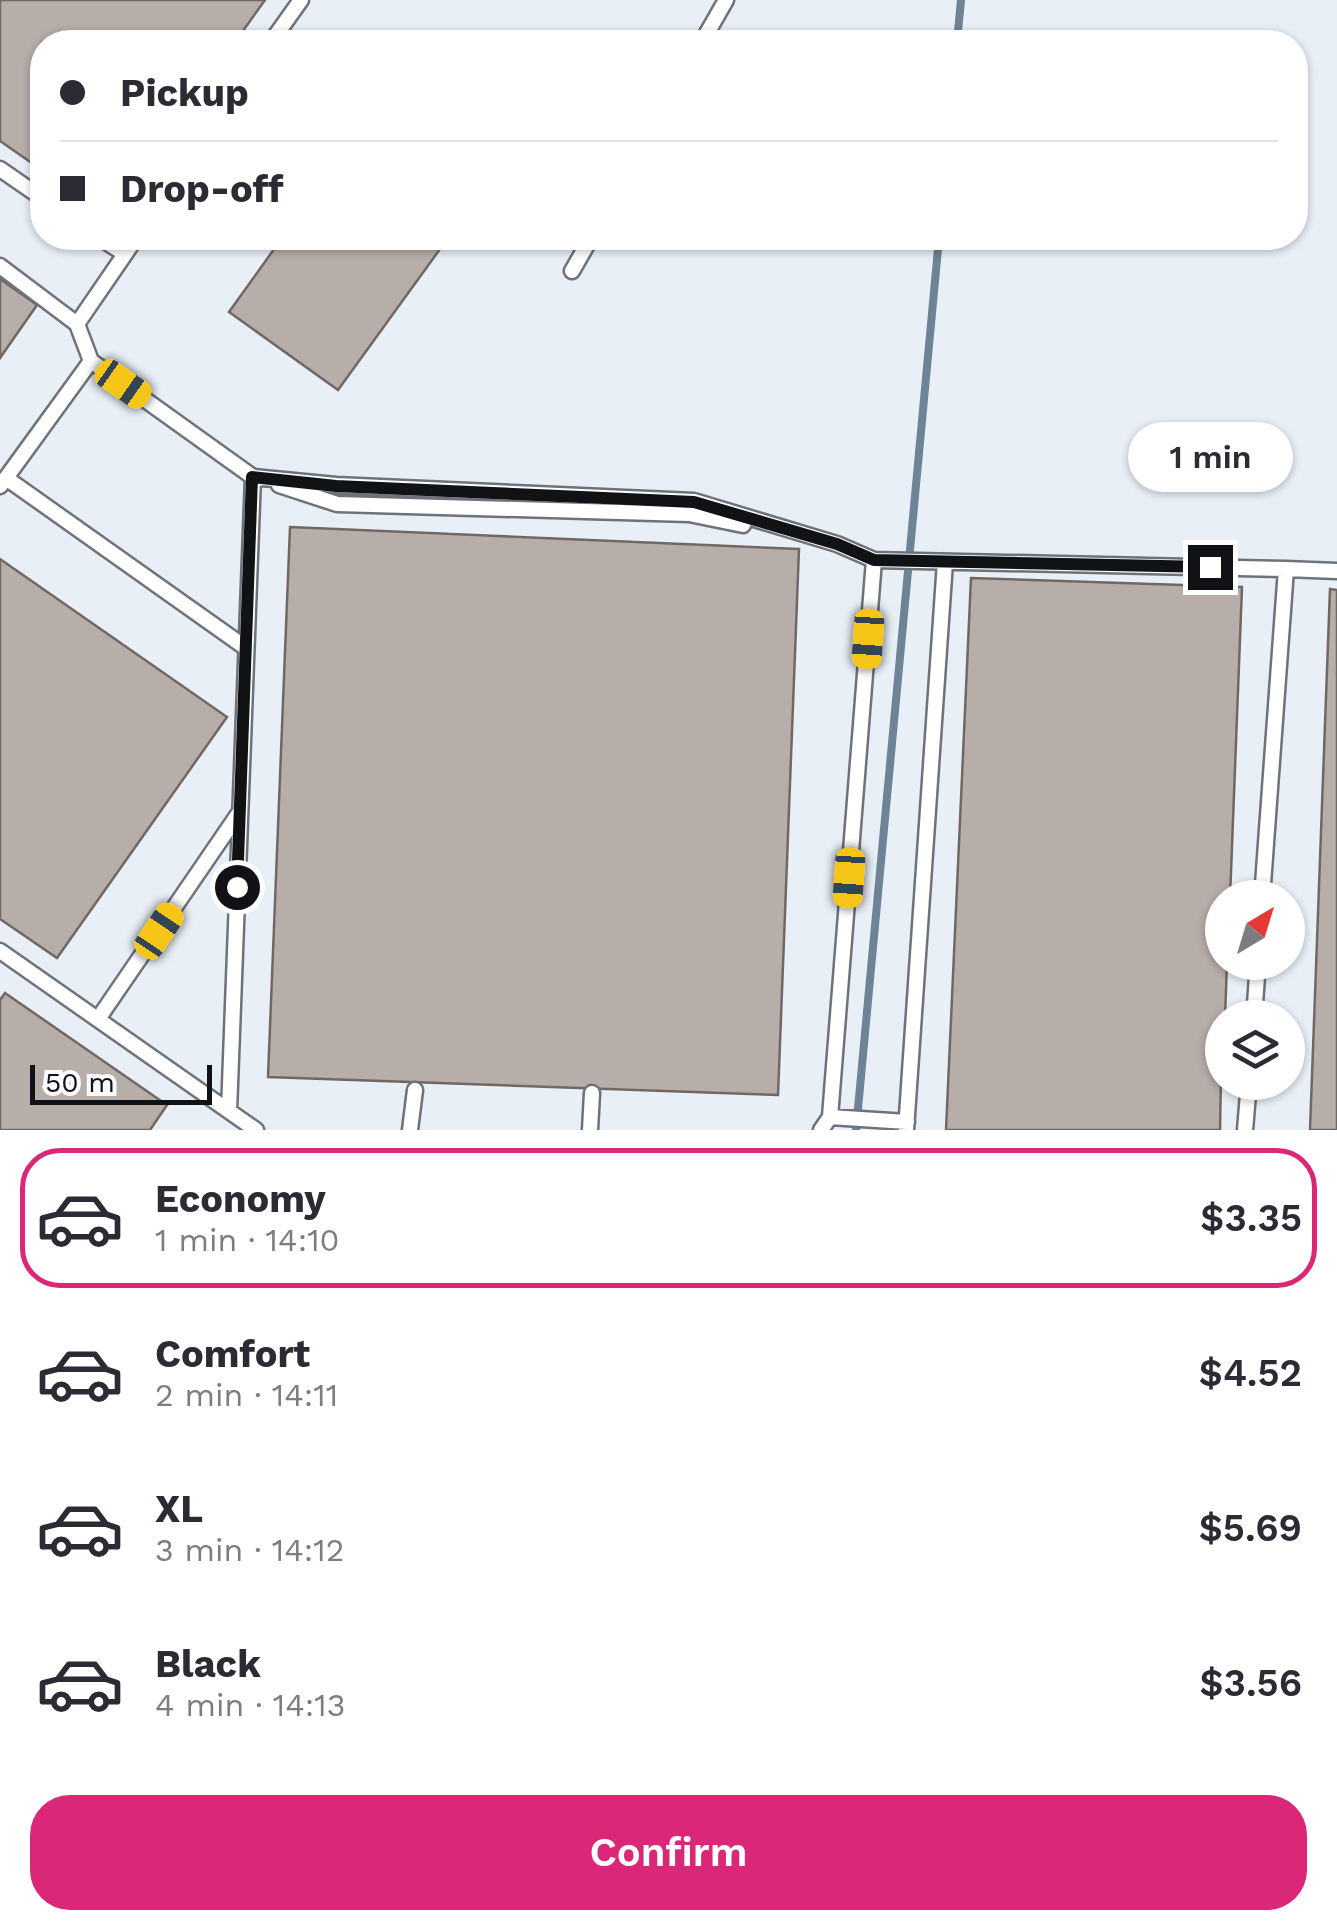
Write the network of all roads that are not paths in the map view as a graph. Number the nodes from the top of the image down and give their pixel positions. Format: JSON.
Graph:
{"nodes":[{"id":1,"x":301,"y":0,"type":"edge"},
{"id":2,"x":726,"y":0,"type":"edge"},
{"id":3,"x":280,"y":30,"type":"edge"},
{"id":4,"x":709,"y":30,"type":"edge"},
{"id":5,"x":0,"y":170,"type":"edge"},
{"id":6,"x":30,"y":190,"type":"edge"},
{"id":7,"x":119,"y":250,"type":"edge"},
{"id":8,"x":128,"y":250,"type":"edge"},
{"id":9,"x":584,"y":250,"type":"edge"},
{"id":10,"x":125,"y":254,"type":"junction"},
{"id":11,"x":0,"y":266,"type":"edge"},
{"id":12,"x":572,"y":271,"type":"dead end"},
{"id":13,"x":77,"y":324,"type":"junction"},
{"id":14,"x":91,"y":362,"type":"junction"},
{"id":15,"x":252,"y":477,"type":"junction"},
{"id":16,"x":3,"y":482,"type":"edge"},
{"id":17,"x":837,"y":544,"type":"junction"},
{"id":18,"x":874,"y":560,"type":"junction"},
{"id":19,"x":945,"y":562,"type":"junction"},
{"id":20,"x":1286,"y":568,"type":"junction"},
{"id":21,"x":1337,"y":571,"type":"edge"},
{"id":22,"x":246,"y":648,"type":"junction"},
{"id":23,"x":240,"y":813,"type":"junction"},
{"id":24,"x":1263,"y":880,"type":"edge"},
{"id":25,"x":0,"y":951,"type":"edge"},
{"id":26,"x":98,"y":1019,"type":"junction"},
{"id":27,"x":415,"y":1090,"type":"dead end"},
{"id":28,"x":592,"y":1092,"type":"dead end"},
{"id":29,"x":1248,"y":1100,"type":"edge"},
{"id":30,"x":229,"y":1111,"type":"junction"},
{"id":31,"x":830,"y":1116,"type":"junction"},
{"id":32,"x":906,"y":1126,"type":"edge"},
{"id":33,"x":256,"y":1130,"type":"edge"},
{"id":34,"x":410,"y":1130,"type":"edge"},
{"id":35,"x":590,"y":1130,"type":"edge"},
{"id":36,"x":822,"y":1130,"type":"edge"},
{"id":37,"x":1246,"y":1130,"type":"edge"}],
"edges":[{"from":1,"to":3,"type":"lane"},
{"from":2,"to":4,"type":"lane"},
{"from":5,"to":6,"type":"lane"},
{"from":7,"to":10,"type":"lane"},
{"from":8,"to":10,"type":"lane"},
{"from":9,"to":12,"type":"lane"},
{"from":10,"to":13,"type":"lane"},
{"from":11,"to":13,"type":"lane"},
{"from":13,"to":14,"type":"lane"},
{"from":14,"to":15,"type":"lane"},
{"from":14,"to":16,"type":"lane"},
{"from":15,"to":17,"type":"lane"},
{"from":15,"to":17,"type":"lane"},
{"from":15,"to":22,"type":"lane"},
{"from":16,"to":22,"type":"lane"},
{"from":17,"to":18,"type":"lane"},
{"from":18,"to":19,"type":"lane"},
{"from":18,"to":31,"type":"lane"},
{"from":19,"to":20,"type":"lane"},
{"from":19,"to":32,"type":"lane"},
{"from":20,"to":21,"type":"lane"},
{"from":20,"to":24,"type":"lane"},
{"from":22,"to":23,"type":"lane"},
{"from":23,"to":26,"type":"lane"},
{"from":23,"to":30,"type":"lane"},
{"from":25,"to":26,"type":"lane"},
{"from":26,"to":30,"type":"lane"},
{"from":27,"to":34,"type":"lane"},
{"from":28,"to":35,"type":"lane"},
{"from":29,"to":37,"type":"lane"},
{"from":30,"to":33,"type":"lane"},
{"from":31,"to":32,"type":"lane"},
{"from":31,"to":36,"type":"lane"}]}
